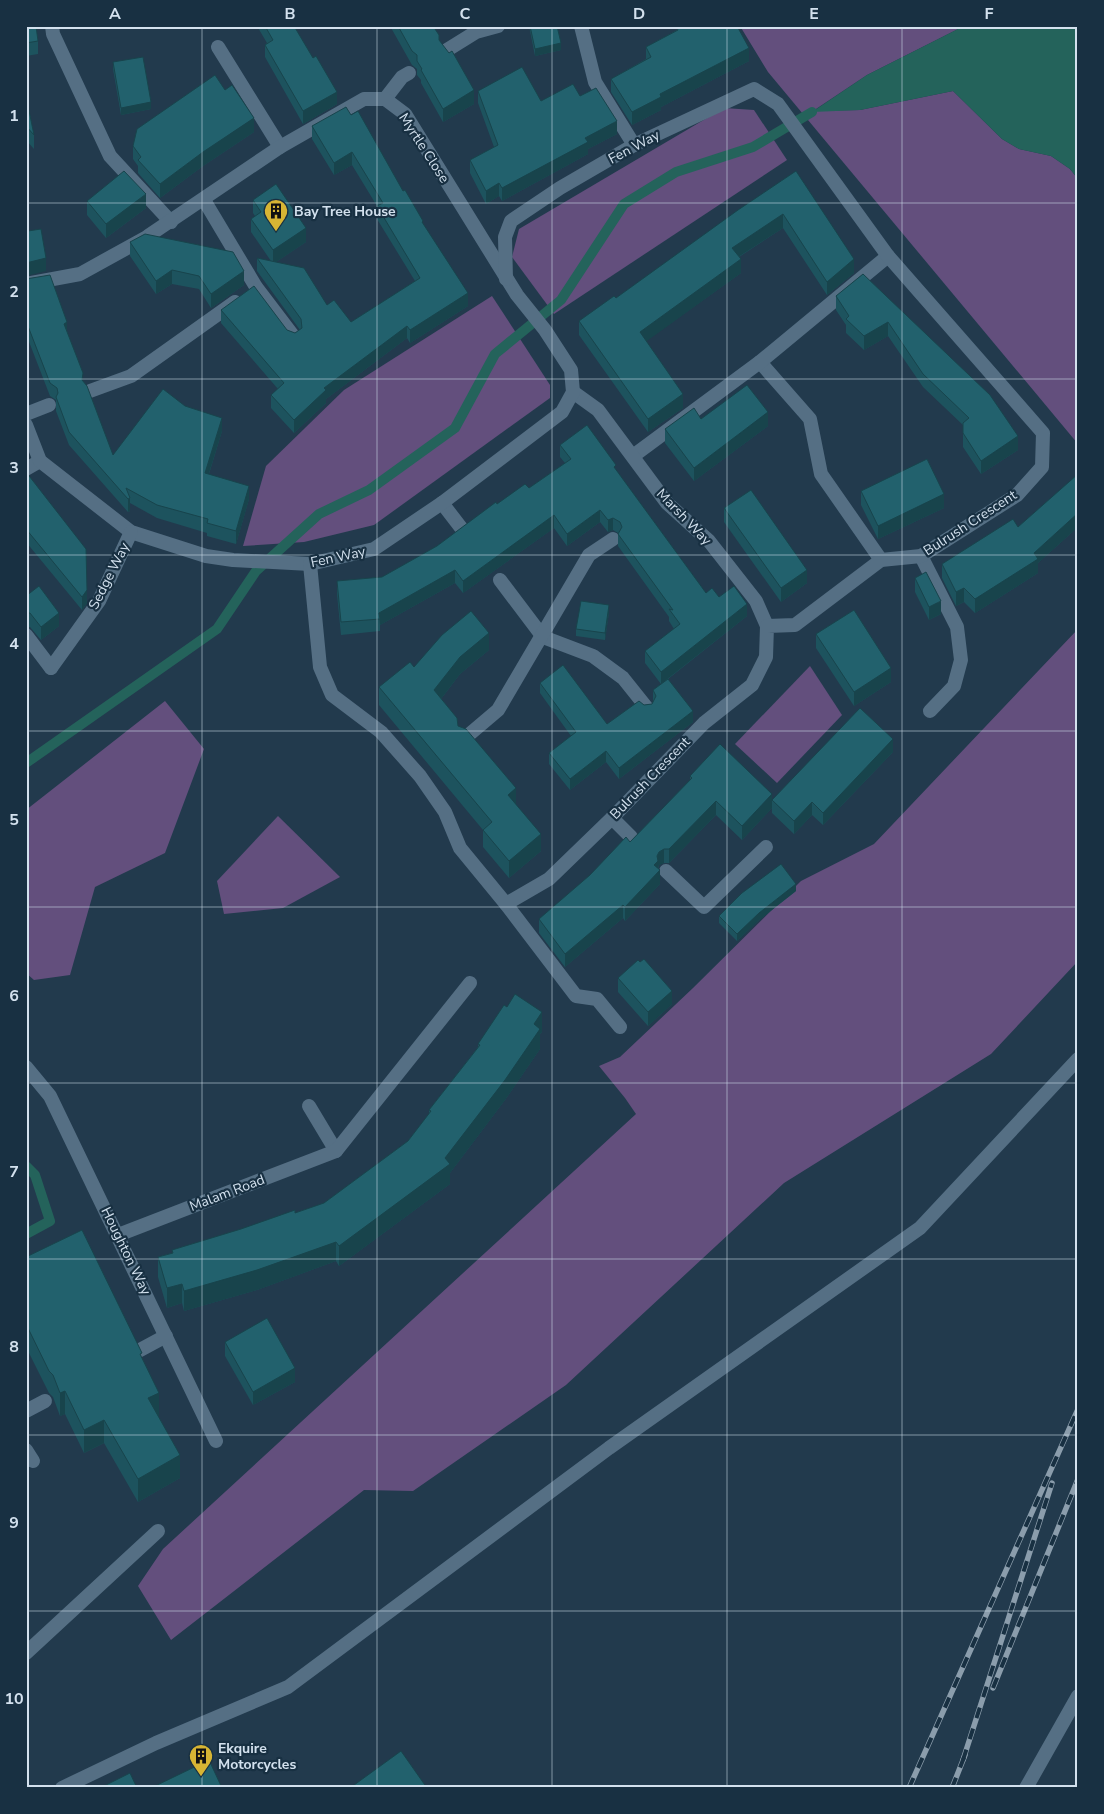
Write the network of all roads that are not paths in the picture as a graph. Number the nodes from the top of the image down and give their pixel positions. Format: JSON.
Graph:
{"nodes":[{"id":1,"x":52,"y":26,"type":"edge"},
{"id":2,"x":498,"y":26,"type":"edge"},
{"id":3,"x":581,"y":26,"type":"edge"},
{"id":4,"x":218,"y":47,"type":"dead end"},
{"id":5,"x":447,"y":50,"type":"edge"},
{"id":6,"x":409,"y":73,"type":"dead end"},
{"id":7,"x":385,"y":99,"type":"junction"},
{"id":8,"x":803,"y":138,"type":"joint"},
{"id":9,"x":634,"y":145,"type":"junction"},
{"id":10,"x":280,"y":147,"type":"junction"},
{"id":11,"x":204,"y":200,"type":"junction"},
{"id":12,"x":171,"y":222,"type":"junction"},
{"id":13,"x":888,"y":256,"type":"junction"},
{"id":14,"x":506,"y":279,"type":"junction"},
{"id":15,"x":26,"y":284,"type":"edge"},
{"id":16,"x":256,"y":287,"type":"junction"},
{"id":17,"x":294,"y":337,"type":"edge"},
{"id":18,"x":760,"y":362,"type":"junction"},
{"id":19,"x":90,"y":391,"type":"edge"},
{"id":20,"x":573,"y":392,"type":"junction"},
{"id":21,"x":50,"y":405,"type":"dead end"},
{"id":22,"x":26,"y":414,"type":"edge"},
{"id":23,"x":26,"y":425,"type":"edge"},
{"id":24,"x":633,"y":456,"type":"junction"},
{"id":25,"x":40,"y":461,"type":"junction"},
{"id":26,"x":26,"y":469,"type":"edge"},
{"id":27,"x":442,"y":503,"type":"junction"},
{"id":28,"x":462,"y":529,"type":"edge"},
{"id":29,"x":131,"y":532,"type":"junction"},
{"id":30,"x":613,"y":539,"type":"dead end"},
{"id":31,"x":921,"y":556,"type":"junction"},
{"id":32,"x":882,"y":560,"type":"junction"},
{"id":33,"x":310,"y":564,"type":"junction"},
{"id":34,"x":500,"y":580,"type":"dead end"},
{"id":35,"x":767,"y":626,"type":"junction"},
{"id":36,"x":26,"y":635,"type":"edge"},
{"id":37,"x":542,"y":637,"type":"junction"},
{"id":38,"x":647,"y":708,"type":"edge"},
{"id":39,"x":930,"y":711,"type":"dead end"},
{"id":40,"x":465,"y":738,"type":"edge"},
{"id":41,"x":612,"y":818,"type":"junction"},
{"id":42,"x":631,"y":837,"type":"dead end"},
{"id":43,"x":766,"y":847,"type":"dead end"},
{"id":44,"x":666,"y":871,"type":"dead end"},
{"id":45,"x":506,"y":904,"type":"junction"},
{"id":46,"x":470,"y":983,"type":"dead end"},
{"id":47,"x":620,"y":1027,"type":"dead end"},
{"id":48,"x":1078,"y":1059,"type":"edge"},
{"id":49,"x":26,"y":1067,"type":"edge"},
{"id":50,"x":309,"y":1106,"type":"dead end"},
{"id":51,"x":336,"y":1151,"type":"junction"},
{"id":52,"x":118,"y":1235,"type":"junction"},
{"id":53,"x":166,"y":1336,"type":"junction"},
{"id":54,"x":140,"y":1350,"type":"edge"},
{"id":55,"x":44,"y":1401,"type":"dead end"},
{"id":56,"x":26,"y":1411,"type":"edge"},
{"id":57,"x":216,"y":1441,"type":"dead end"},
{"id":58,"x":158,"y":1531,"type":"dead end"},
{"id":59,"x":26,"y":1653,"type":"edge"},
{"id":60,"x":1078,"y":1696,"type":"edge"},
{"id":61,"x":62,"y":1788,"type":"edge"},
{"id":62,"x":1026,"y":1788,"type":"edge"}],
"edges":[{"from":1,"to":12,"type":"street"},
{"from":2,"to":5,"type":"street"},
{"from":3,"to":9,"type":"street"},
{"from":4,"to":10,"type":"street"},
{"from":6,"to":7,"type":"street"},
{"from":7,"to":10,"type":"street"},
{"from":7,"to":14,"type":"street","name":"Myrtle Close"},
{"from":8,"to":9,"type":"street","name":"Fen Way"},
{"from":8,"to":13,"type":"street","name":"Bulrush Crescent"},
{"from":9,"to":14,"type":"street","name":"Fen Way"},
{"from":10,"to":11,"type":"street"},
{"from":11,"to":12,"type":"street"},
{"from":11,"to":16,"type":"street"},
{"from":12,"to":15,"type":"street"},
{"from":13,"to":18,"type":"street"},
{"from":13,"to":31,"type":"street","name":"Bulrush Crescent"},
{"from":14,"to":20,"type":"street","name":"Myrtle Close"},
{"from":16,"to":17,"type":"street"},
{"from":16,"to":19,"type":"street"},
{"from":18,"to":24,"type":"street"},
{"from":18,"to":32,"type":"street"},
{"from":20,"to":24,"type":"street","name":"Marsh Way"},
{"from":20,"to":27,"type":"street","name":"Fen Way"},
{"from":21,"to":22,"type":"street"},
{"from":23,"to":25,"type":"street"},
{"from":24,"to":35,"type":"street","name":"Marsh Way"},
{"from":25,"to":26,"type":"street"},
{"from":25,"to":29,"type":"street","name":"Fen Way"},
{"from":27,"to":28,"type":"street"},
{"from":27,"to":33,"type":"street","name":"Fen Way"},
{"from":29,"to":33,"type":"street","name":"Fen Way"},
{"from":29,"to":36,"type":"street","name":"Sedge Way"},
{"from":30,"to":37,"type":"street"},
{"from":31,"to":32,"type":"street","name":"Bulrush Crescent"},
{"from":31,"to":39,"type":"street"},
{"from":32,"to":35,"type":"street"},
{"from":33,"to":45,"type":"street"},
{"from":34,"to":37,"type":"street"},
{"from":35,"to":41,"type":"street","name":"Bulrush Crescent"},
{"from":37,"to":38,"type":"street"},
{"from":37,"to":40,"type":"street"},
{"from":41,"to":42,"type":"street"},
{"from":41,"to":45,"type":"street","name":"Bulrush Crescent"},
{"from":43,"to":44,"type":"street"},
{"from":45,"to":47,"type":"street"},
{"from":46,"to":51,"type":"street"},
{"from":48,"to":61,"type":"street"},
{"from":49,"to":52,"type":"street","name":"Houghton Way"},
{"from":50,"to":51,"type":"street"},
{"from":51,"to":52,"type":"street","name":"Malam Road"},
{"from":52,"to":53,"type":"street","name":"Houghton Way"},
{"from":53,"to":54,"type":"street"},
{"from":53,"to":57,"type":"street","name":"Houghton Way"},
{"from":55,"to":56,"type":"street"},
{"from":58,"to":59,"type":"street"},
{"from":60,"to":62,"type":"street"}]}
